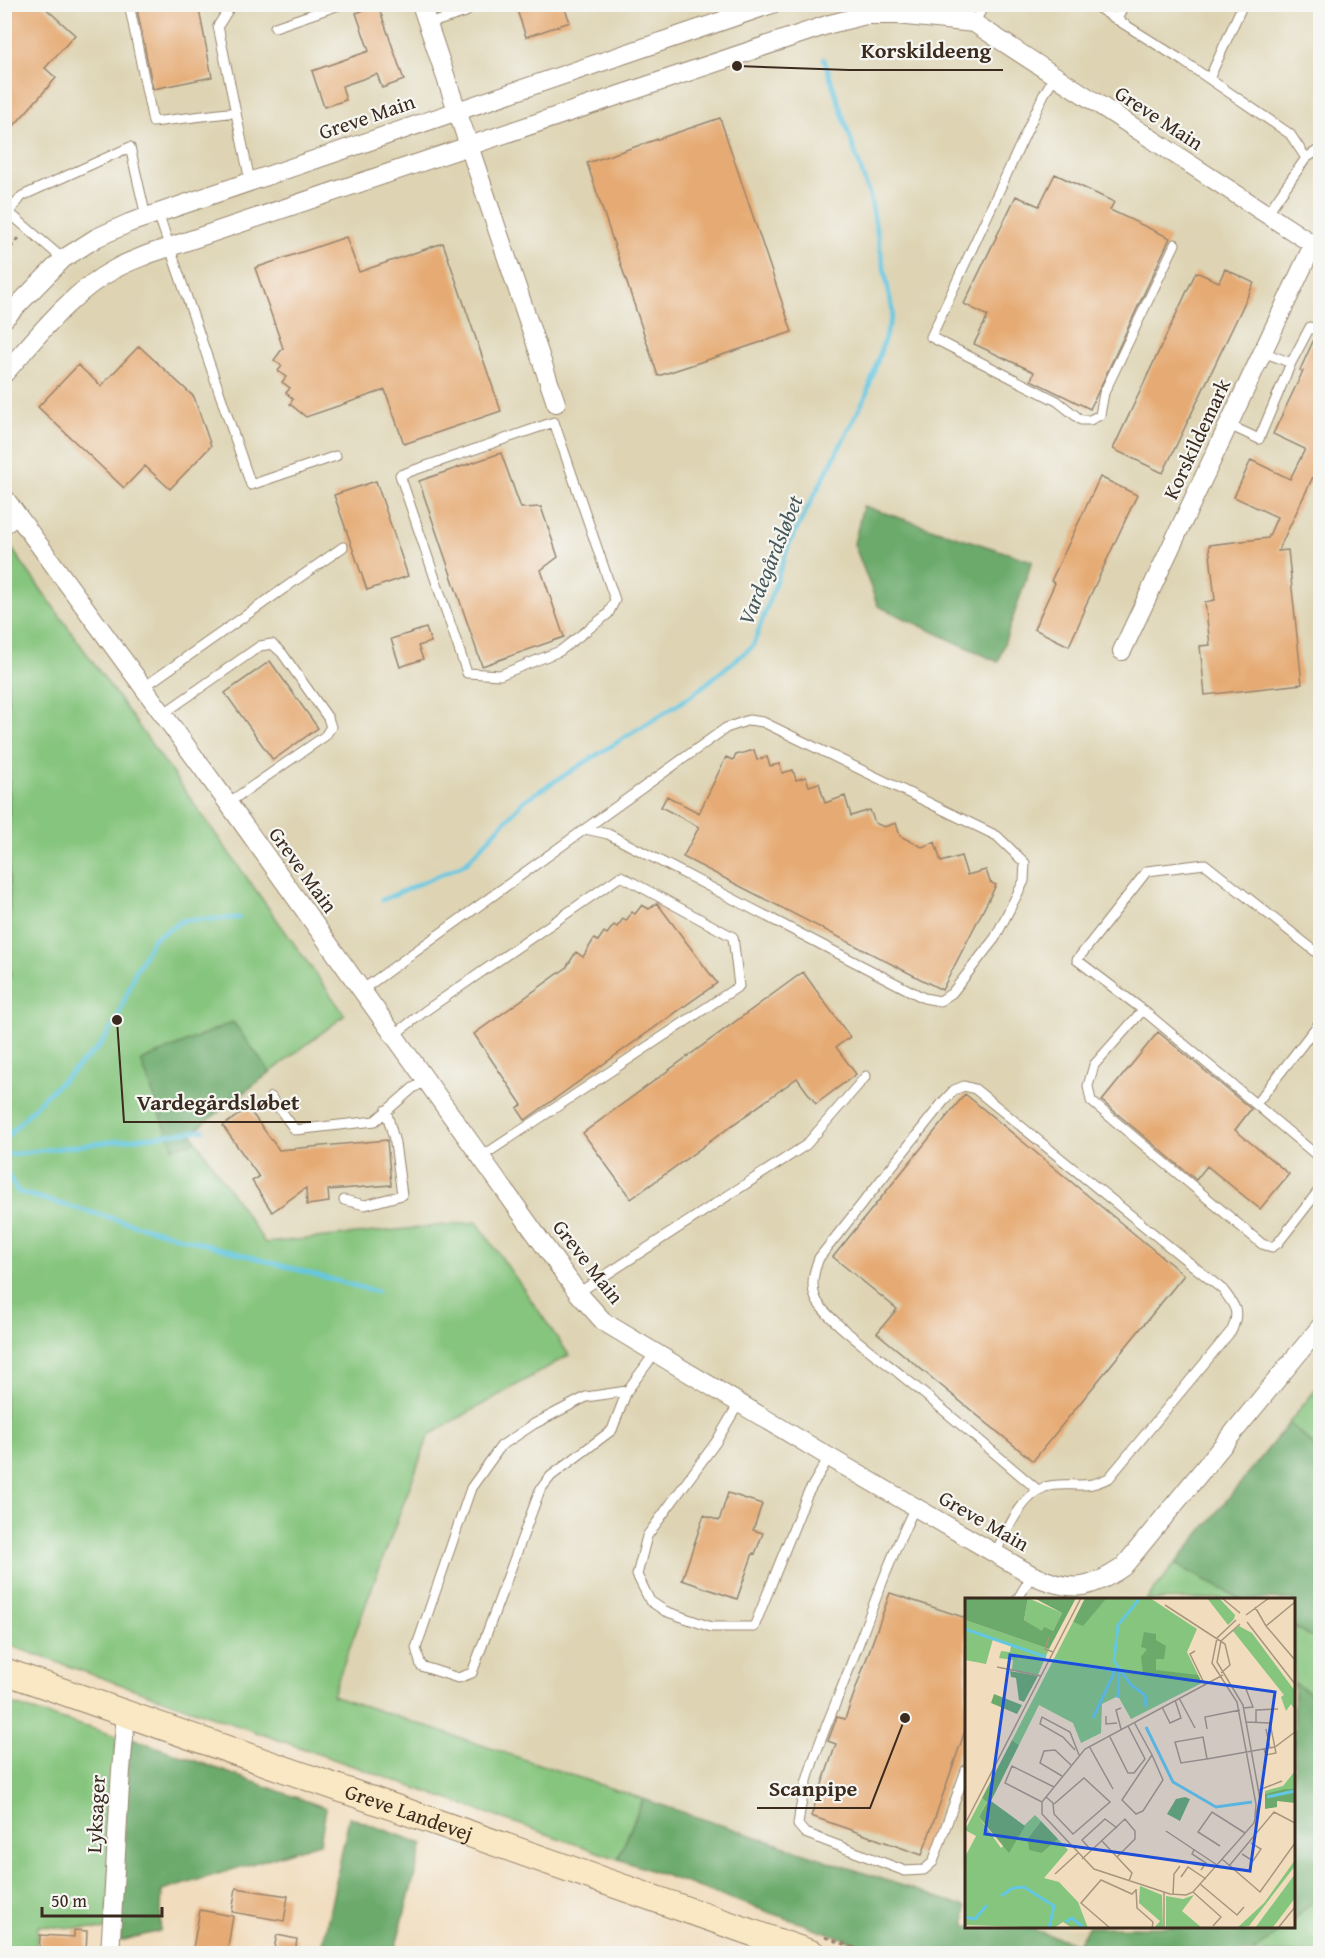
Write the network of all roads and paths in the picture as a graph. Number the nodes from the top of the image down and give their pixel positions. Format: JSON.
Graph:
{"nodes":[{"id":1,"x":129,"y":4,"type":"edge"},
{"id":2,"x":238,"y":4,"type":"edge"},
{"id":3,"x":342,"y":4,"type":"edge"},
{"id":4,"x":421,"y":4,"type":"edge"},
{"id":5,"x":469,"y":4,"type":"edge"},
{"id":6,"x":772,"y":4,"type":"edge"},
{"id":7,"x":929,"y":4,"type":"edge"},
{"id":8,"x":985,"y":4,"type":"edge"},
{"id":9,"x":1092,"y":4,"type":"edge"},
{"id":10,"x":1124,"y":4,"type":"edge"},
{"id":11,"x":1243,"y":4,"type":"edge"},
{"id":12,"x":724,"y":12,"type":"edge"},
{"id":13,"x":1116,"y":20,"type":"junction"},
{"id":14,"x":974,"y":23,"type":"junction"},
{"id":15,"x":428,"y":24,"type":"junction"},
{"id":16,"x":275,"y":27,"type":"dead end"},
{"id":17,"x":1054,"y":77,"type":"junction"},
{"id":18,"x":1209,"y":79,"type":"junction"},
{"id":19,"x":457,"y":110,"type":"junction"},
{"id":20,"x":236,"y":112,"type":"junction"},
{"id":21,"x":470,"y":145,"type":"junction"},
{"id":22,"x":1320,"y":149,"type":"edge"},
{"id":23,"x":1306,"y":158,"type":"junction"},
{"id":24,"x":250,"y":181,"type":"junction"},
{"id":25,"x":7,"y":210,"type":"edge"},
{"id":26,"x":152,"y":215,"type":"junction"},
{"id":27,"x":1266,"y":216,"type":"junction"},
{"id":28,"x":28,"y":228,"type":"junction"},
{"id":29,"x":1175,"y":244,"type":"dead end"},
{"id":30,"x":170,"y":247,"type":"junction"},
{"id":31,"x":1317,"y":247,"type":"edge"},
{"id":32,"x":4,"y":255,"type":"edge"},
{"id":33,"x":63,"y":259,"type":"junction"},
{"id":34,"x":4,"y":320,"type":"edge"},
{"id":35,"x":1320,"y":332,"type":"edge"},
{"id":36,"x":1263,"y":352,"type":"junction"},
{"id":37,"x":1291,"y":363,"type":"junction"},
{"id":38,"x":4,"y":374,"type":"edge"},
{"id":39,"x":556,"y":403,"type":"joint"},
{"id":40,"x":554,"y":422,"type":"junction"},
{"id":41,"x":1228,"y":425,"type":"junction"},
{"id":42,"x":336,"y":456,"type":"dead end"},
{"id":43,"x":4,"y":497,"type":"edge"},
{"id":44,"x":20,"y":519,"type":"junction"},
{"id":45,"x":4,"y":530,"type":"edge"},
{"id":46,"x":343,"y":547,"type":"dead end"},
{"id":47,"x":1122,"y":651,"type":"dead end"},
{"id":48,"x":144,"y":687,"type":"junction"},
{"id":49,"x":163,"y":714,"type":"junction"},
{"id":50,"x":228,"y":803,"type":"junction"},
{"id":51,"x":585,"y":829,"type":"junction"},
{"id":52,"x":1320,"y":955,"type":"edge"},
{"id":53,"x":362,"y":990,"type":"junction"},
{"id":54,"x":1143,"y":1010,"type":"junction"},
{"id":55,"x":1320,"y":1022,"type":"edge"},
{"id":56,"x":394,"y":1035,"type":"junction"},
{"id":57,"x":866,"y":1076,"type":"dead end"},
{"id":58,"x":427,"y":1080,"type":"junction"},
{"id":59,"x":271,"y":1097,"type":"dead end"},
{"id":60,"x":1256,"y":1104,"type":"junction"},
{"id":61,"x":386,"y":1110,"type":"junction"},
{"id":62,"x":481,"y":1157,"type":"junction"},
{"id":63,"x":1320,"y":1158,"type":"edge"},
{"id":64,"x":1320,"y":1189,"type":"edge"},
{"id":65,"x":344,"y":1200,"type":"dead end"},
{"id":66,"x":578,"y":1293,"type":"junction"},
{"id":67,"x":1320,"y":1327,"type":"edge"},
{"id":68,"x":656,"y":1353,"type":"junction"},
{"id":69,"x":627,"y":1391,"type":"junction"},
{"id":70,"x":739,"y":1403,"type":"junction"},
{"id":71,"x":829,"y":1457,"type":"junction"},
{"id":72,"x":1039,"y":1491,"type":"junction"},
{"id":73,"x":915,"y":1507,"type":"junction"},
{"id":74,"x":995,"y":1553,"type":"junction"},
{"id":75,"x":1032,"y":1575,"type":"junction"},
{"id":76,"x":1018,"y":1598,"type":"edge"},
{"id":77,"x":4,"y":1671,"type":"edge"},
{"id":78,"x":126,"y":1714,"type":"junction"},
{"id":79,"x":965,"y":1773,"type":"edge"},
{"id":80,"x":110,"y":1953,"type":"edge"},
{"id":81,"x":813,"y":1953,"type":"edge"}],
"edges":[{"from":1,"to":20,"type":"lane"},
{"from":2,"to":20,"type":"lane"},
{"from":3,"to":16,"type":"lane"},
{"from":4,"to":15,"type":"street"},
{"from":5,"to":15,"type":"lane"},
{"from":6,"to":12,"type":"street","name":"Greve Main"},
{"from":7,"to":14,"type":"street","name":"Greve Main"},
{"from":8,"to":14,"type":"lane"},
{"from":9,"to":13,"type":"lane"},
{"from":10,"to":13,"type":"lane"},
{"from":11,"to":18,"type":"lane"},
{"from":12,"to":19,"type":"street","name":"Greve Main"},
{"from":13,"to":18,"type":"lane"},
{"from":14,"to":17,"type":"street","name":"Greve Main"},
{"from":14,"to":21,"type":"street","name":"Greve Main"},
{"from":15,"to":19,"type":"street"},
{"from":17,"to":27,"type":"street","name":"Greve Main"},
{"from":17,"to":29,"type":"lane"},
{"from":18,"to":23,"type":"lane"},
{"from":19,"to":21,"type":"street"},
{"from":19,"to":24,"type":"street","name":"Greve Main"},
{"from":20,"to":24,"type":"lane"},
{"from":21,"to":30,"type":"street","name":"Greve Main"},
{"from":21,"to":39,"type":"street"},
{"from":22,"to":23,"type":"lane"},
{"from":23,"to":27,"type":"lane"},
{"from":24,"to":26,"type":"street","name":"Greve Main"},
{"from":25,"to":26,"type":"lane"},
{"from":25,"to":28,"type":"lane"},
{"from":26,"to":30,"type":"lane"},
{"from":26,"to":33,"type":"street","name":"Greve Main"},
{"from":27,"to":31,"type":"street","name":"Greve Main"},
{"from":28,"to":32,"type":"path"},
{"from":28,"to":33,"type":"lane"},
{"from":30,"to":38,"type":"street","name":"Greve Main"},
{"from":30,"to":42,"type":"lane"},
{"from":31,"to":36,"type":"street","name":"Korskildemark"},
{"from":33,"to":34,"type":"street","name":"Greve Main"},
{"from":35,"to":37,"type":"lane"},
{"from":36,"to":37,"type":"lane"},
{"from":36,"to":41,"type":"street","name":"Korskildemark"},
{"from":37,"to":41,"type":"lane"},
{"from":39,"to":40,"type":"lane"},
{"from":40,"to":40,"type":"lane"},
{"from":41,"to":47,"type":"street","name":"Korskildemark"},
{"from":43,"to":44,"type":"street","name":"Greve Main"},
{"from":44,"to":45,"type":"lane"},
{"from":44,"to":48,"type":"street","name":"Greve Main"},
{"from":46,"to":48,"type":"lane"},
{"from":48,"to":49,"type":"street","name":"Greve Main"},
{"from":49,"to":50,"type":"street","name":"Greve Main"},
{"from":49,"to":50,"type":"lane"},
{"from":50,"to":53,"type":"street","name":"Greve Main"},
{"from":51,"to":51,"type":"lane"},
{"from":51,"to":53,"type":"lane"},
{"from":52,"to":54,"type":"lane"},
{"from":53,"to":56,"type":"street","name":"Greve Main"},
{"from":54,"to":60,"type":"lane"},
{"from":54,"to":64,"type":"lane"},
{"from":55,"to":60,"type":"lane"},
{"from":56,"to":58,"type":"street","name":"Greve Main"},
{"from":56,"to":62,"type":"lane"},
{"from":57,"to":66,"type":"lane"},
{"from":58,"to":61,"type":"lane"},
{"from":58,"to":62,"type":"street","name":"Greve Main"},
{"from":59,"to":61,"type":"lane"},
{"from":60,"to":63,"type":"lane"},
{"from":61,"to":65,"type":"lane"},
{"from":62,"to":66,"type":"street","name":"Greve Main"},
{"from":66,"to":68,"type":"street","name":"Greve Main"},
{"from":67,"to":75,"type":"street","name":"Greve Main"},
{"from":68,"to":69,"type":"lane"},
{"from":68,"to":70,"type":"street","name":"Greve Main"},
{"from":69,"to":69,"type":"lane"},
{"from":70,"to":71,"type":"street","name":"Greve Main"},
{"from":70,"to":71,"type":"lane"},
{"from":71,"to":73,"type":"street","name":"Greve Main"},
{"from":72,"to":72,"type":"lane"},
{"from":72,"to":74,"type":"lane"},
{"from":73,"to":74,"type":"street","name":"Greve Main"},
{"from":73,"to":79,"type":"lane"},
{"from":74,"to":75,"type":"street","name":"Greve Main"},
{"from":75,"to":76,"type":"lane"},
{"from":77,"to":78,"type":"street","name":"Greve Landevej"},
{"from":78,"to":80,"type":"street","name":"Lyksager"},
{"from":78,"to":81,"type":"street","name":"Greve Landevej"}]}
